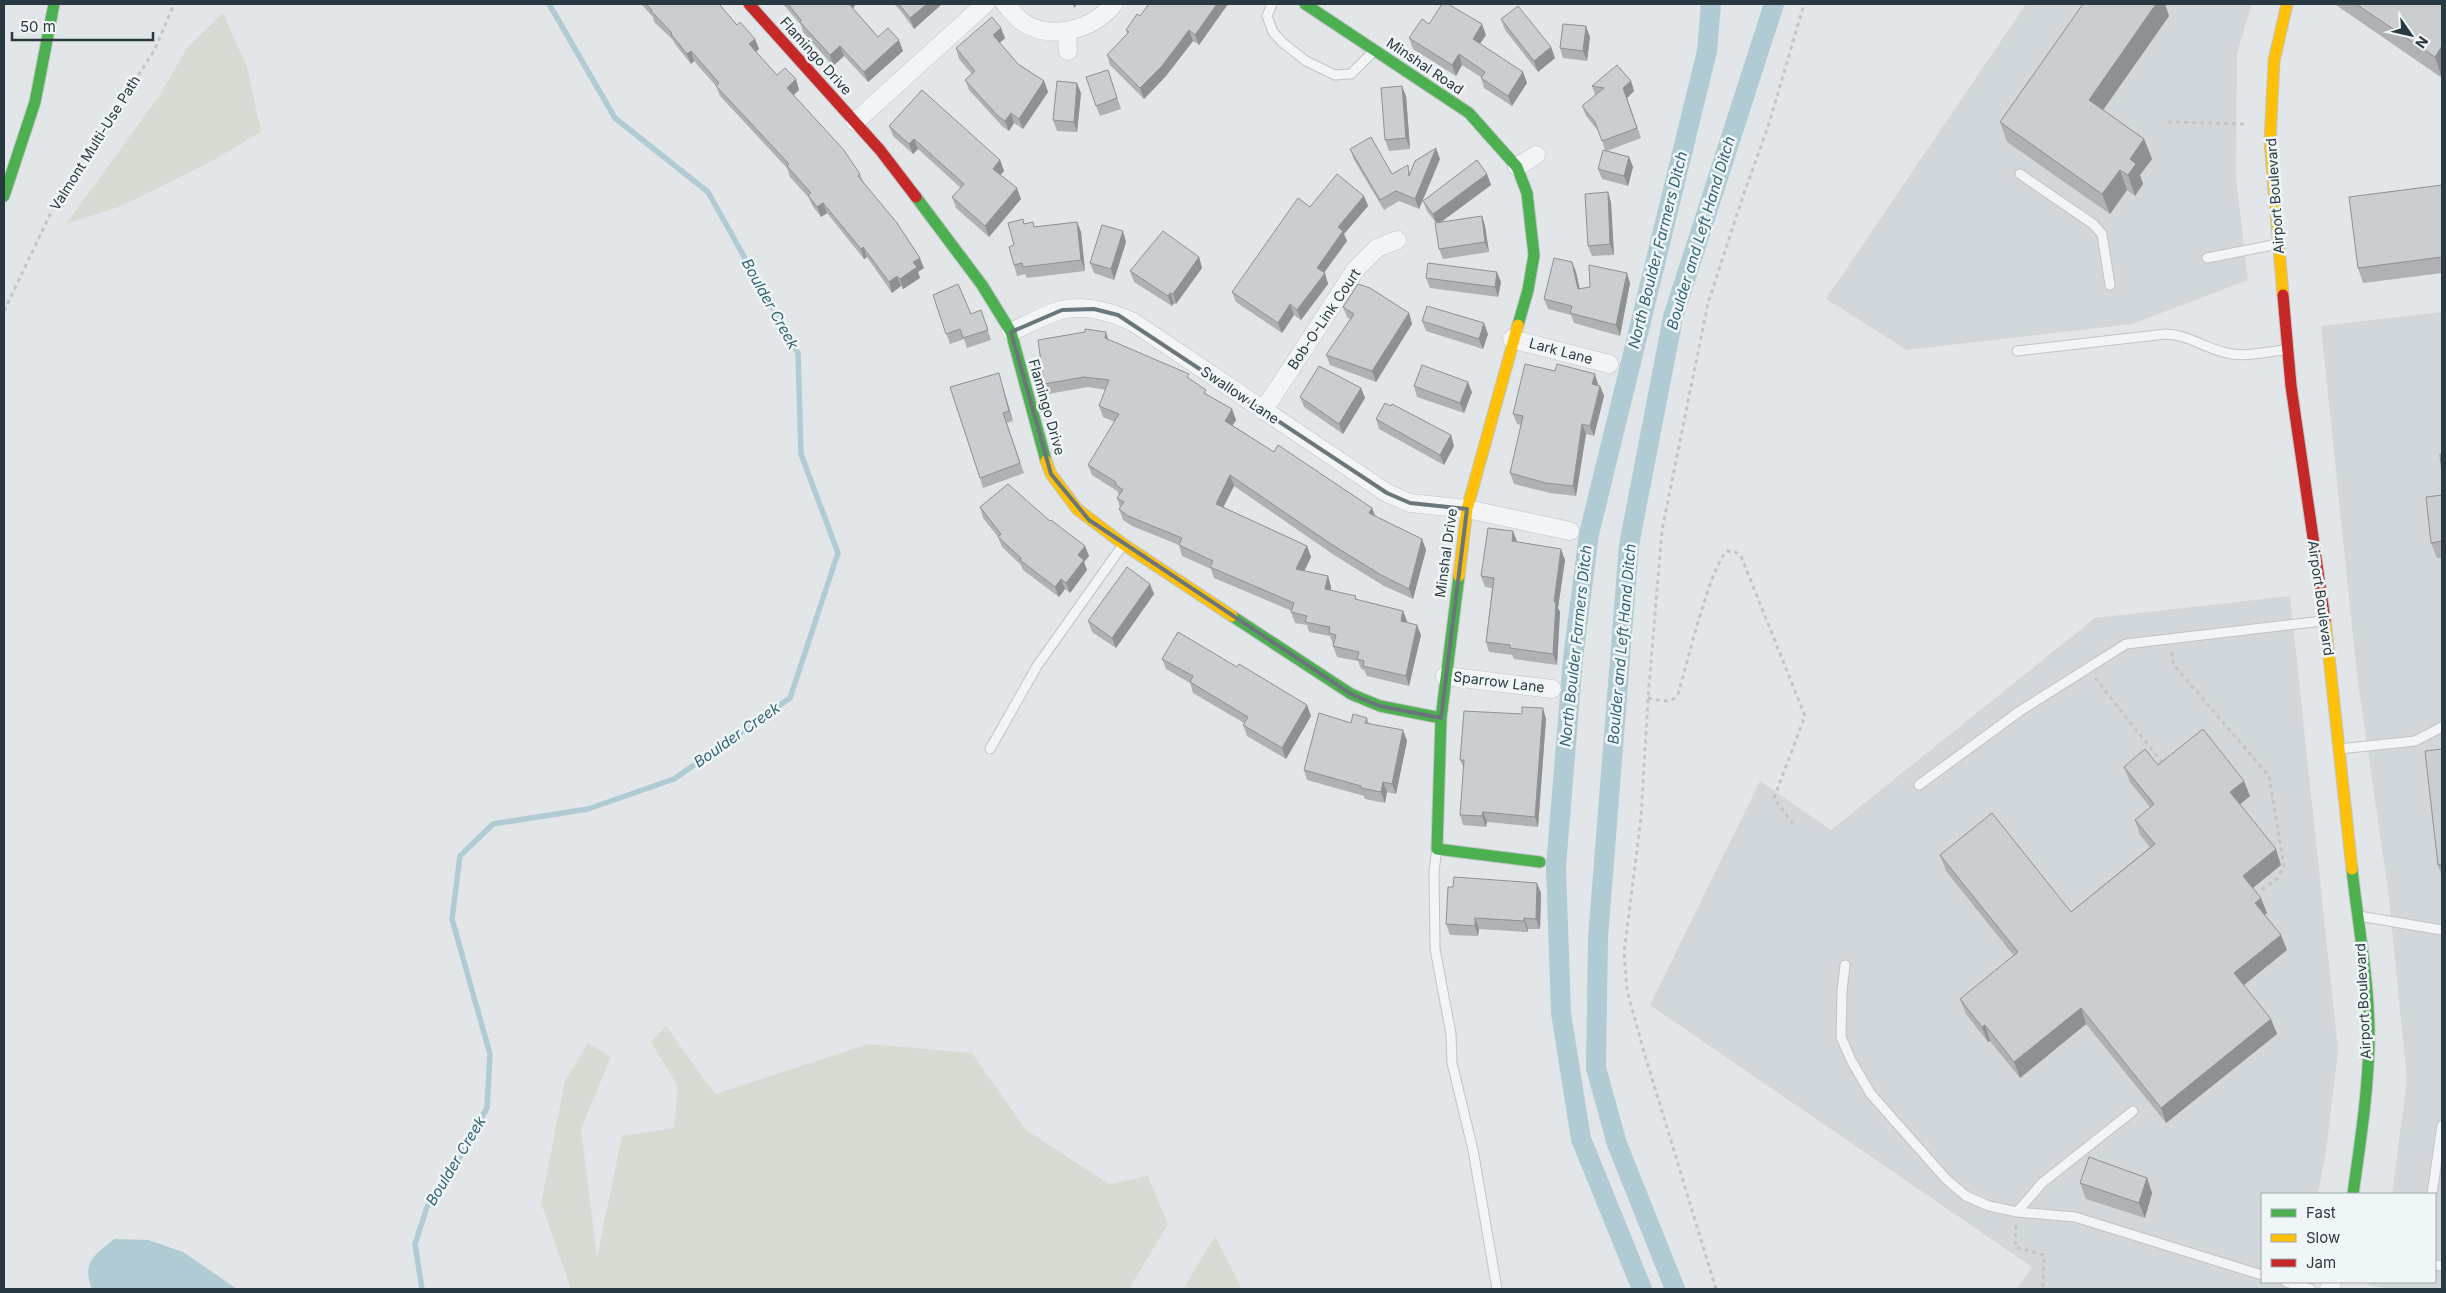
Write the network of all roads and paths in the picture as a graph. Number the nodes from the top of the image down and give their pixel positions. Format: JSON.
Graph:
{"nodes":[{"id":1,"x":54,"y":4,"type":"edge"},
{"id":2,"x":174,"y":4,"type":"edge"},
{"id":3,"x":750,"y":4,"type":"edge"},
{"id":4,"x":985,"y":4,"type":"edge"},
{"id":5,"x":1005,"y":4,"type":"edge"},
{"id":6,"x":1114,"y":4,"type":"edge"},
{"id":7,"x":1272,"y":4,"type":"edge"},
{"id":8,"x":1305,"y":4,"type":"edge"},
{"id":9,"x":1804,"y":4,"type":"edge"},
{"id":10,"x":2287,"y":4,"type":"edge"},
{"id":11,"x":1067,"y":31,"type":"junction"},
{"id":12,"x":1375,"y":50,"type":"junction"},
{"id":13,"x":1068,"y":51,"type":"dead end"},
{"id":14,"x":855,"y":122,"type":"junction"},
{"id":15,"x":2168,"y":122,"type":"dead end"},
{"id":16,"x":2247,"y":124,"type":"dead end"},
{"id":17,"x":1536,"y":155,"type":"dead end"},
{"id":18,"x":1517,"y":167,"type":"junction"},
{"id":19,"x":2020,"y":174,"type":"dead end"},
{"id":20,"x":4,"y":196,"type":"edge"},
{"id":21,"x":1396,"y":240,"type":"dead end"},
{"id":22,"x":2279,"y":244,"type":"junction"},
{"id":23,"x":2207,"y":258,"type":"dead end"},
{"id":24,"x":2110,"y":285,"type":"dead end"},
{"id":25,"x":4,"y":311,"type":"edge"},
{"id":26,"x":1011,"y":332,"type":"junction"},
{"id":27,"x":1512,"y":339,"type":"junction"},
{"id":28,"x":2288,"y":350,"type":"junction"},
{"id":29,"x":2017,"y":351,"type":"dead end"},
{"id":30,"x":1609,"y":364,"type":"dead end"},
{"id":31,"x":1263,"y":411,"type":"junction"},
{"id":32,"x":1467,"y":509,"type":"junction"},
{"id":33,"x":1570,"y":531,"type":"dead end"},
{"id":34,"x":1123,"y":544,"type":"junction"},
{"id":35,"x":2325,"y":621,"type":"junction"},
{"id":36,"x":2172,"y":639,"type":"junction"},
{"id":37,"x":2087,"y":668,"type":"junction"},
{"id":38,"x":1446,"y":676,"type":"junction"},
{"id":39,"x":1552,"y":689,"type":"dead end"},
{"id":40,"x":1648,"y":698,"type":"junction"},
{"id":41,"x":1441,"y":718,"type":"junction"},
{"id":42,"x":2442,"y":728,"type":"edge"},
{"id":43,"x":2339,"y":748,"type":"junction"},
{"id":44,"x":990,"y":749,"type":"dead end"},
{"id":45,"x":2166,"y":768,"type":"edge"},
{"id":46,"x":1919,"y":785,"type":"dead end"},
{"id":47,"x":1794,"y":825,"type":"dead end"},
{"id":48,"x":1437,"y":849,"type":"junction"},
{"id":49,"x":1540,"y":862,"type":"dead end"},
{"id":50,"x":2260,"y":892,"type":"dead end"},
{"id":51,"x":2358,"y":916,"type":"junction"},
{"id":52,"x":2442,"y":930,"type":"edge"},
{"id":53,"x":1846,"y":965,"type":"dead end"},
{"id":54,"x":2133,"y":1111,"type":"dead end"},
{"id":55,"x":2442,"y":1125,"type":"edge"},
{"id":56,"x":2354,"y":1193,"type":"edge"},
{"id":57,"x":2432,"y":1193,"type":"edge"},
{"id":58,"x":2013,"y":1211,"type":"junction"},
{"id":59,"x":2261,"y":1274,"type":"edge"},
{"id":60,"x":2289,"y":1283,"type":"edge"},
{"id":61,"x":1497,"y":1289,"type":"edge"},
{"id":62,"x":1716,"y":1289,"type":"edge"},
{"id":63,"x":2040,"y":1289,"type":"edge"},
{"id":64,"x":2310,"y":1289,"type":"edge"}],
"edges":[{"from":1,"to":20,"type":"street"},
{"from":2,"to":25,"type":"path","name":"Valmont Multi-Use Path"},
{"from":3,"to":14,"type":"street","name":"Flamingo Drive"},
{"from":4,"to":14,"type":"street"},
{"from":5,"to":11,"type":"street"},
{"from":6,"to":11,"type":"street"},
{"from":7,"to":12,"type":"lane"},
{"from":8,"to":12,"type":"street","name":"Minshal Road"},
{"from":9,"to":40,"type":"path"},
{"from":10,"to":22,"type":"street","name":"Airport Boulevard"},
{"from":11,"to":13,"type":"street"},
{"from":12,"to":18,"type":"street","name":"Minshal Road"},
{"from":14,"to":26,"type":"street","name":"Flamingo Drive"},
{"from":15,"to":16,"type":"path"},
{"from":17,"to":18,"type":"street"},
{"from":18,"to":27,"type":"street","name":"Minshal Drive"},
{"from":19,"to":24,"type":"lane"},
{"from":21,"to":31,"type":"street","name":"Bob-O-Link Court"},
{"from":22,"to":23,"type":"lane"},
{"from":22,"to":28,"type":"street","name":"Airport Boulevard"},
{"from":26,"to":31,"type":"street","name":"Swallow Lane"},
{"from":26,"to":34,"type":"street","name":"Flamingo Drive"},
{"from":27,"to":30,"type":"street","name":"Lark Lane"},
{"from":27,"to":32,"type":"street","name":"Minshal Drive"},
{"from":28,"to":29,"type":"lane"},
{"from":28,"to":35,"type":"street","name":"Airport Boulevard"},
{"from":31,"to":32,"type":"street","name":"Swallow Lane"},
{"from":32,"to":33,"type":"street","name":"Swallow Lane"},
{"from":32,"to":38,"type":"street","name":"Minshal Drive"},
{"from":34,"to":41,"type":"street","name":"Flamingo Drive"},
{"from":34,"to":44,"type":"lane"},
{"from":35,"to":36,"type":"lane"},
{"from":35,"to":43,"type":"street","name":"Airport Boulevard"},
{"from":36,"to":37,"type":"lane"},
{"from":36,"to":50,"type":"path"},
{"from":37,"to":45,"type":"path"},
{"from":37,"to":46,"type":"lane"},
{"from":38,"to":39,"type":"street","name":"Sparrow Lane"},
{"from":38,"to":41,"type":"street","name":"Minshal Drive"},
{"from":40,"to":47,"type":"path"},
{"from":40,"to":62,"type":"path"},
{"from":41,"to":48,"type":"street","name":"Minshal Drive"},
{"from":42,"to":43,"type":"lane"},
{"from":43,"to":51,"type":"street","name":"Airport Boulevard"},
{"from":48,"to":49,"type":"street"},
{"from":48,"to":61,"type":"lane"},
{"from":51,"to":52,"type":"lane"},
{"from":51,"to":56,"type":"street","name":"Airport Boulevard"},
{"from":53,"to":58,"type":"lane"},
{"from":54,"to":58,"type":"lane"},
{"from":55,"to":57,"type":"lane"},
{"from":58,"to":59,"type":"lane"},
{"from":58,"to":63,"type":"path"},
{"from":60,"to":64,"type":"lane"}]}
